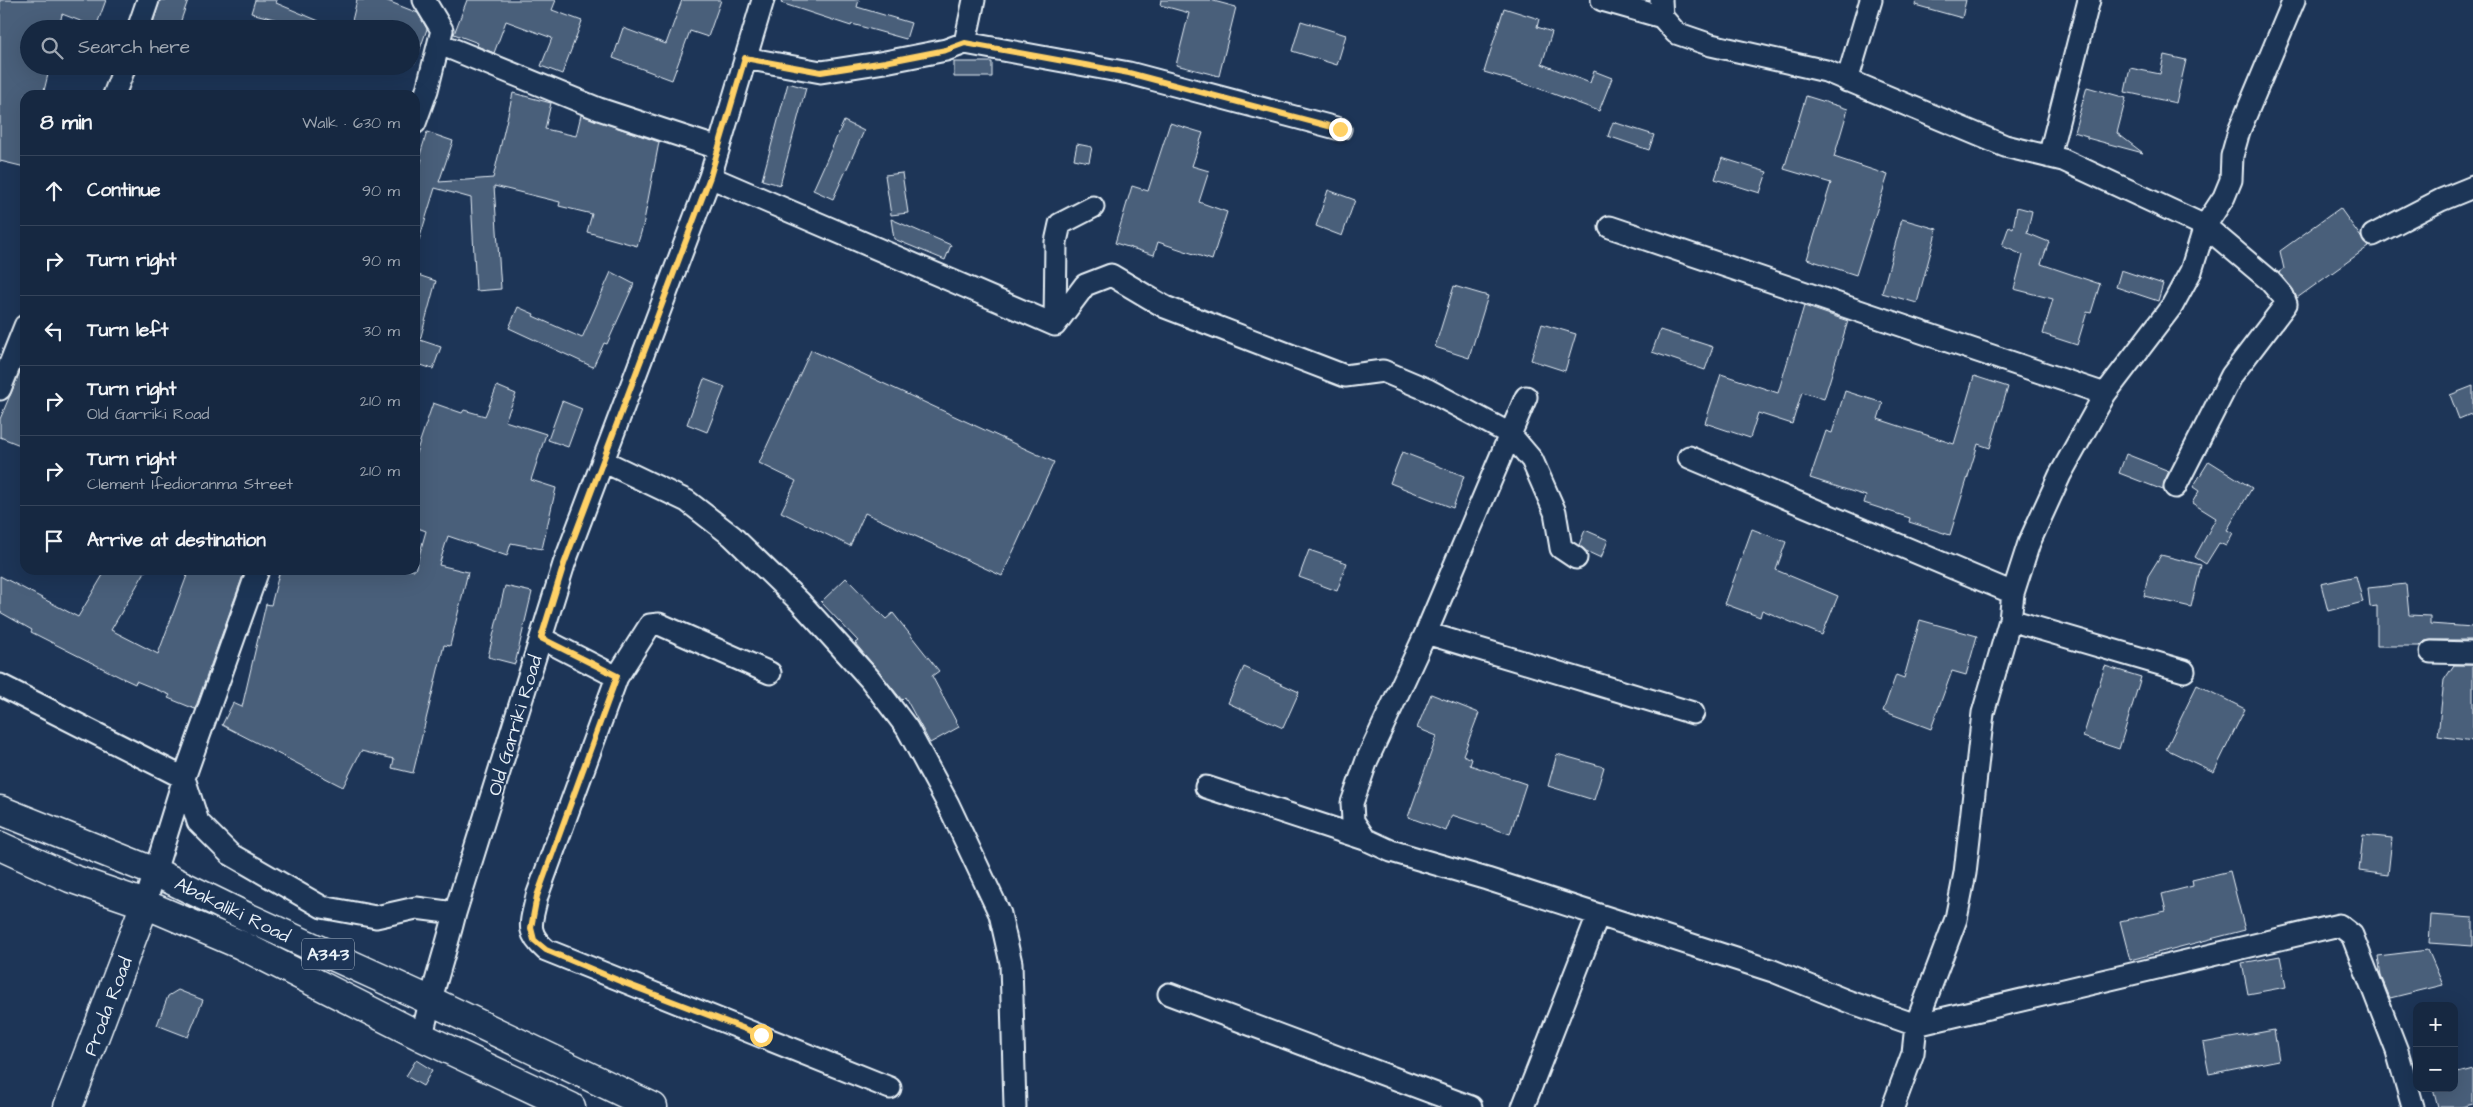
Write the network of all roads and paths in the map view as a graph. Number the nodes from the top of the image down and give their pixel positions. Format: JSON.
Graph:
{"nodes":[{"id":1,"x":148,"y":0,"type":"edge"},
{"id":2,"x":424,"y":0,"type":"edge"},
{"id":3,"x":763,"y":0,"type":"edge"},
{"id":4,"x":974,"y":0,"type":"edge"},
{"id":5,"x":1602,"y":0,"type":"edge"},
{"id":6,"x":1871,"y":0,"type":"edge"},
{"id":7,"x":2089,"y":0,"type":"edge"},
{"id":8,"x":2294,"y":0,"type":"edge"},
{"id":9,"x":1661,"y":8,"type":"edge"},
{"id":10,"x":141,"y":20,"type":"edge"},
{"id":11,"x":965,"y":43,"type":"junction"},
{"id":12,"x":440,"y":44,"type":"junction"},
{"id":13,"x":745,"y":58,"type":"junction"},
{"id":14,"x":122,"y":75,"type":"edge"},
{"id":15,"x":1847,"y":81,"type":"junction"},
{"id":16,"x":116,"y":90,"type":"edge"},
{"id":17,"x":420,"y":109,"type":"edge"},
{"id":18,"x":1340,"y":129,"type":"dead end"},
{"id":19,"x":718,"y":148,"type":"junction"},
{"id":20,"x":2049,"y":157,"type":"junction"},
{"id":21,"x":710,"y":177,"type":"junction"},
{"id":22,"x":2473,"y":186,"type":"edge"},
{"id":23,"x":1093,"y":207,"type":"dead end"},
{"id":24,"x":2205,"y":226,"type":"junction"},
{"id":25,"x":1610,"y":227,"type":"dead end"},
{"id":26,"x":2374,"y":235,"type":"dead end"},
{"id":27,"x":1055,"y":325,"type":"junction"},
{"id":28,"x":20,"y":339,"type":"edge"},
{"id":29,"x":0,"y":389,"type":"edge"},
{"id":30,"x":2105,"y":394,"type":"junction"},
{"id":31,"x":1526,"y":397,"type":"dead end"},
{"id":32,"x":1510,"y":434,"type":"junction"},
{"id":33,"x":1689,"y":457,"type":"dead end"},
{"id":34,"x":603,"y":461,"type":"junction"},
{"id":35,"x":2175,"y":487,"type":"dead end"},
{"id":36,"x":1576,"y":558,"type":"dead end"},
{"id":37,"x":256,"y":575,"type":"edge"},
{"id":38,"x":2013,"y":593,"type":"junction"},
{"id":39,"x":2010,"y":620,"type":"junction"},
{"id":40,"x":1426,"y":633,"type":"junction"},
{"id":41,"x":541,"y":638,"type":"junction"},
{"id":42,"x":2431,"y":652,"type":"dead end"},
{"id":43,"x":2473,"y":653,"type":"edge"},
{"id":44,"x":2184,"y":671,"type":"dead end"},
{"id":45,"x":770,"y":673,"type":"dead end"},
{"id":46,"x":617,"y":676,"type":"junction"},
{"id":47,"x":0,"y":685,"type":"edge"},
{"id":48,"x":1693,"y":713,"type":"dead end"},
{"id":49,"x":184,"y":778,"type":"junction"},
{"id":50,"x":1206,"y":787,"type":"dead end"},
{"id":51,"x":0,"y":810,"type":"edge"},
{"id":52,"x":1366,"y":839,"type":"junction"},
{"id":53,"x":0,"y":846,"type":"edge"},
{"id":54,"x":155,"y":872,"type":"junction"},
{"id":55,"x":145,"y":904,"type":"junction"},
{"id":56,"x":455,"y":913,"type":"junction"},
{"id":57,"x":1598,"y":915,"type":"junction"},
{"id":58,"x":1169,"y":994,"type":"dead end"},
{"id":59,"x":429,"y":1000,"type":"junction"},
{"id":60,"x":1916,"y":1025,"type":"junction"},
{"id":61,"x":422,"y":1038,"type":"junction"},
{"id":62,"x":890,"y":1088,"type":"dead end"},
{"id":63,"x":68,"y":1107,"type":"edge"},
{"id":64,"x":571,"y":1107,"type":"edge"},
{"id":65,"x":653,"y":1107,"type":"edge"},
{"id":66,"x":1015,"y":1107,"type":"edge"},
{"id":67,"x":1471,"y":1107,"type":"edge"},
{"id":68,"x":1523,"y":1107,"type":"edge"},
{"id":69,"x":1893,"y":1107,"type":"edge"},
{"id":70,"x":2413,"y":1107,"type":"edge"}],
"edges":[{"from":1,"to":10,"type":"street"},
{"from":2,"to":12,"type":"street"},
{"from":3,"to":13,"type":"street","name":"Old Garriki Road"},
{"from":4,"to":11,"type":"street"},
{"from":5,"to":9,"type":"street"},
{"from":6,"to":15,"type":"street"},
{"from":7,"to":20,"type":"street"},
{"from":8,"to":24,"type":"street"},
{"from":9,"to":15,"type":"street"},
{"from":11,"to":13,"type":"street"},
{"from":11,"to":18,"type":"street"},
{"from":12,"to":17,"type":"street"},
{"from":12,"to":19,"type":"street"},
{"from":13,"to":19,"type":"street","name":"Old Garriki Road"},
{"from":14,"to":16,"type":"street"},
{"from":15,"to":20,"type":"street"},
{"from":19,"to":21,"type":"street","name":"Old Garriki Road"},
{"from":20,"to":24,"type":"street"},
{"from":21,"to":27,"type":"street"},
{"from":21,"to":34,"type":"street","name":"Old Garriki Road"},
{"from":22,"to":26,"type":"street"},
{"from":23,"to":27,"type":"street"},
{"from":24,"to":30,"type":"street"},
{"from":24,"to":35,"type":"street"},
{"from":25,"to":30,"type":"street"},
{"from":27,"to":32,"type":"street"},
{"from":28,"to":29,"type":"street"},
{"from":30,"to":38,"type":"street"},
{"from":31,"to":32,"type":"street"},
{"from":32,"to":36,"type":"street"},
{"from":32,"to":40,"type":"street"},
{"from":33,"to":38,"type":"street"},
{"from":34,"to":41,"type":"street","name":"Old Garriki Road"},
{"from":34,"to":66,"type":"street"},
{"from":37,"to":49,"type":"street"},
{"from":38,"to":39,"type":"street"},
{"from":39,"to":44,"type":"street"},
{"from":39,"to":60,"type":"street"},
{"from":40,"to":48,"type":"street"},
{"from":40,"to":52,"type":"street"},
{"from":41,"to":46,"type":"street"},
{"from":41,"to":56,"type":"street","name":"Old Garriki Road"},
{"from":42,"to":43,"type":"street"},
{"from":45,"to":46,"type":"street"},
{"from":46,"to":62,"type":"street"},
{"from":47,"to":49,"type":"street"},
{"from":49,"to":54,"type":"street"},
{"from":49,"to":56,"type":"street"},
{"from":50,"to":52,"type":"street"},
{"from":51,"to":54,"type":"main road","name":"Abakaliki Road","number":"A343"},
{"from":52,"to":57,"type":"street"},
{"from":53,"to":55,"type":"main road","name":"Abakaliki Road","number":"A343"},
{"from":54,"to":55,"type":"street"},
{"from":54,"to":59,"type":"main road","name":"Abakaliki Road","number":"A343"},
{"from":55,"to":61,"type":"main road","name":"Abakaliki Road","number":"A343"},
{"from":55,"to":63,"type":"main road","name":"Proda Road"},
{"from":56,"to":59,"type":"street","name":"Old Garriki Road"},
{"from":57,"to":60,"type":"street"},
{"from":57,"to":68,"type":"street"},
{"from":58,"to":67,"type":"street"},
{"from":59,"to":61,"type":"street","name":"Old Garriki Road"},
{"from":59,"to":65,"type":"main road","name":"Abakaliki Road","number":"A343"},
{"from":60,"to":69,"type":"street"},
{"from":60,"to":70,"type":"street"},
{"from":61,"to":64,"type":"main road","name":"Abakaliki Road","number":"A343"}]}
